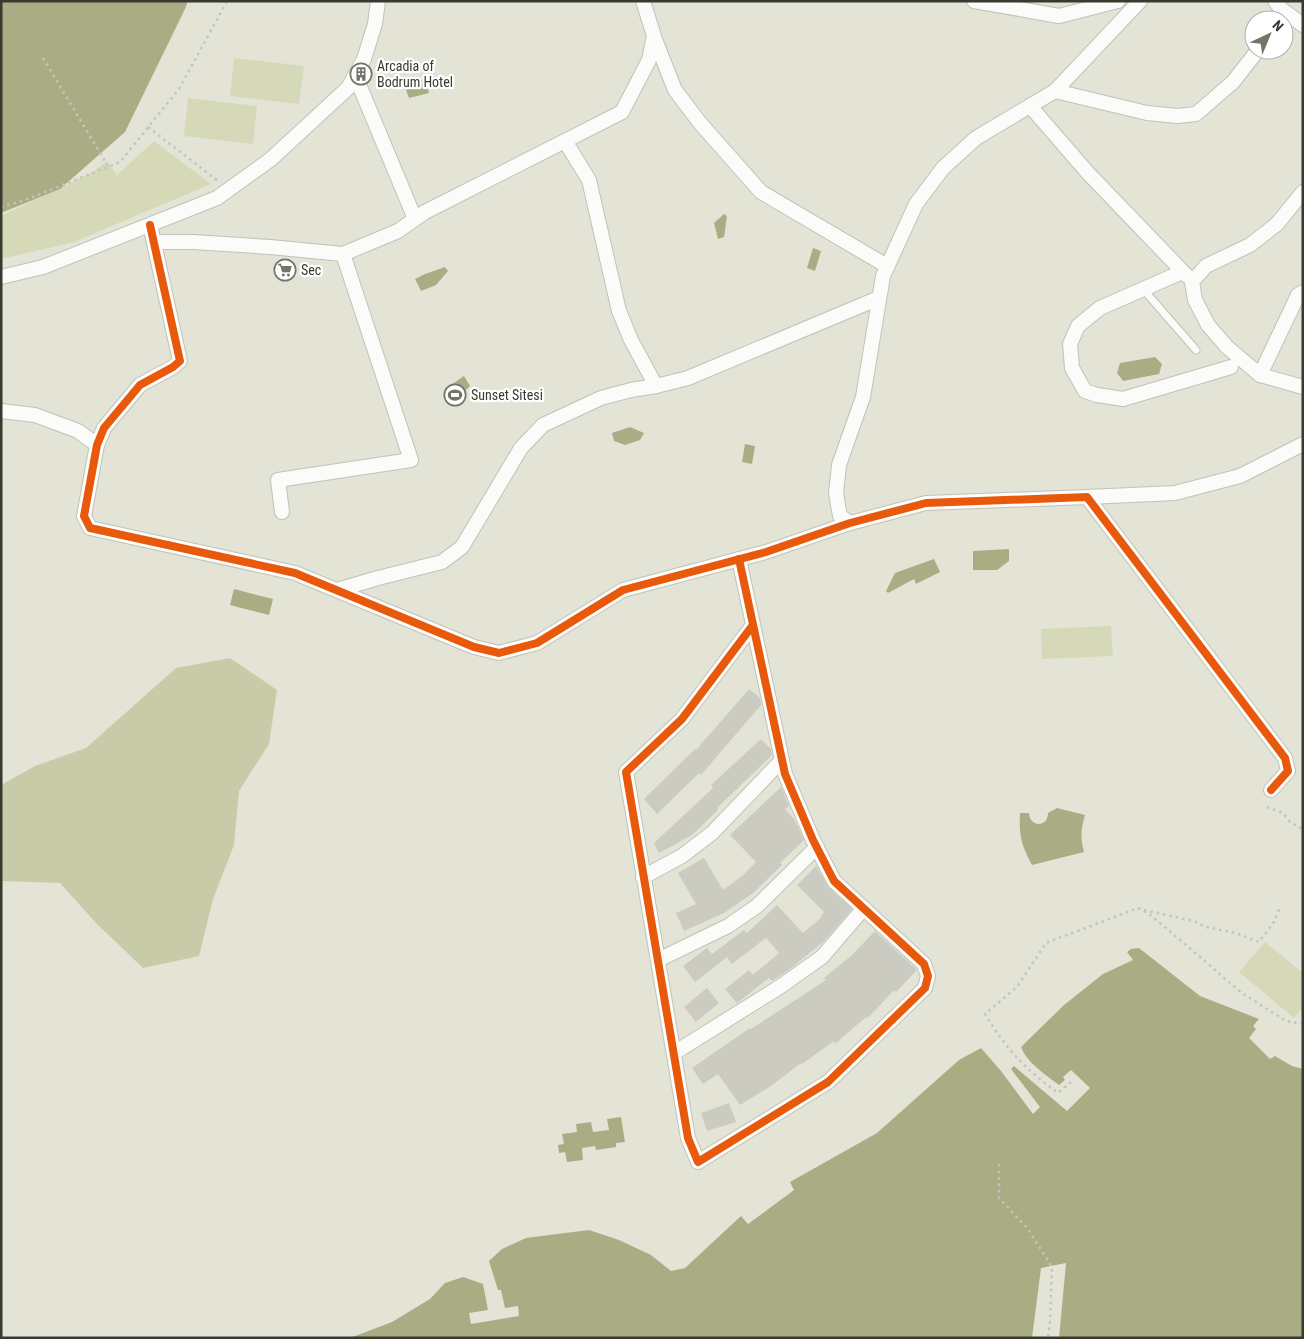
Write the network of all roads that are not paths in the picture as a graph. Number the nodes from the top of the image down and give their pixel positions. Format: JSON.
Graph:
{"nodes":[{"id":1,"x":378,"y":1,"type":"edge"},
{"id":2,"x":643,"y":1,"type":"edge"},
{"id":3,"x":974,"y":1,"type":"edge"},
{"id":4,"x":1118,"y":1,"type":"edge"},
{"id":5,"x":1140,"y":1,"type":"edge"},
{"id":6,"x":1279,"y":8,"type":"edge"},
{"id":7,"x":1303,"y":25,"type":"edge"},
{"id":8,"x":654,"y":36,"type":"junction"},
{"id":9,"x":1250,"y":60,"type":"edge"},
{"id":10,"x":355,"y":75,"type":"junction"},
{"id":11,"x":1055,"y":91,"type":"junction"},
{"id":12,"x":1030,"y":106,"type":"junction"},
{"id":13,"x":565,"y":141,"type":"junction"},
{"id":14,"x":1303,"y":192,"type":"edge"},
{"id":15,"x":415,"y":219,"type":"junction"},
{"id":16,"x":150,"y":224,"type":"junction"},
{"id":17,"x":154,"y":242,"type":"junction"},
{"id":18,"x":343,"y":254,"type":"junction"},
{"id":19,"x":887,"y":266,"type":"junction"},
{"id":20,"x":1182,"y":272,"type":"junction"},
{"id":21,"x":1,"y":277,"type":"edge"},
{"id":22,"x":1192,"y":282,"type":"junction"},
{"id":23,"x":1143,"y":289,"type":"junction"},
{"id":24,"x":1303,"y":292,"type":"edge"},
{"id":25,"x":879,"y":298,"type":"junction"},
{"id":26,"x":1196,"y":350,"type":"dead end"},
{"id":27,"x":1230,"y":367,"type":"dead end"},
{"id":28,"x":1260,"y":375,"type":"junction"},
{"id":29,"x":656,"y":386,"type":"junction"},
{"id":30,"x":1303,"y":387,"type":"edge"},
{"id":31,"x":1,"y":411,"type":"edge"},
{"id":32,"x":1303,"y":444,"type":"edge"},
{"id":33,"x":97,"y":445,"type":"junction"},
{"id":34,"x":1087,"y":497,"type":"junction"},
{"id":35,"x":282,"y":512,"type":"dead end"},
{"id":36,"x":850,"y":523,"type":"junction"},
{"id":37,"x":739,"y":560,"type":"junction"},
{"id":38,"x":337,"y":590,"type":"junction"},
{"id":39,"x":753,"y":625,"type":"junction"},
{"id":40,"x":782,"y":760,"type":"junction"},
{"id":41,"x":1270,"y":790,"type":"dead end"},
{"id":42,"x":817,"y":847,"type":"junction"},
{"id":43,"x":644,"y":876,"type":"junction"},
{"id":44,"x":864,"y":908,"type":"junction"},
{"id":45,"x":658,"y":960,"type":"junction"},
{"id":46,"x":674,"y":1053,"type":"junction"}],
"edges":[{"from":1,"to":10,"type":"street"},
{"from":2,"to":8,"type":"street"},
{"from":3,"to":4,"type":"street"},
{"from":5,"to":11,"type":"street"},
{"from":6,"to":7,"type":"street"},
{"from":8,"to":13,"type":"street"},
{"from":8,"to":19,"type":"street"},
{"from":9,"to":11,"type":"street"},
{"from":10,"to":15,"type":"street"},
{"from":10,"to":16,"type":"street"},
{"from":11,"to":12,"type":"street"},
{"from":12,"to":19,"type":"street"},
{"from":12,"to":20,"type":"street"},
{"from":13,"to":15,"type":"street"},
{"from":13,"to":29,"type":"street"},
{"from":14,"to":22,"type":"street"},
{"from":15,"to":18,"type":"street"},
{"from":16,"to":17,"type":"street"},
{"from":16,"to":21,"type":"street"},
{"from":17,"to":18,"type":"street"},
{"from":17,"to":33,"type":"street"},
{"from":18,"to":35,"type":"street"},
{"from":19,"to":25,"type":"street"},
{"from":20,"to":22,"type":"street"},
{"from":20,"to":23,"type":"street"},
{"from":22,"to":28,"type":"street"},
{"from":23,"to":26,"type":"lane"},
{"from":23,"to":27,"type":"street"},
{"from":24,"to":28,"type":"street"},
{"from":25,"to":29,"type":"street"},
{"from":25,"to":36,"type":"street"},
{"from":28,"to":30,"type":"street"},
{"from":29,"to":38,"type":"street"},
{"from":31,"to":33,"type":"street"},
{"from":32,"to":34,"type":"street"},
{"from":33,"to":38,"type":"street"},
{"from":34,"to":36,"type":"street"},
{"from":34,"to":41,"type":"street"},
{"from":36,"to":37,"type":"street"},
{"from":37,"to":38,"type":"street"},
{"from":37,"to":39,"type":"street"},
{"from":39,"to":40,"type":"street"},
{"from":39,"to":43,"type":"street"},
{"from":40,"to":42,"type":"street"},
{"from":40,"to":43,"type":"street"},
{"from":42,"to":44,"type":"street"},
{"from":42,"to":45,"type":"street"},
{"from":43,"to":45,"type":"street"},
{"from":44,"to":46,"type":"street"},
{"from":44,"to":46,"type":"street"},
{"from":45,"to":46,"type":"street"}]}
